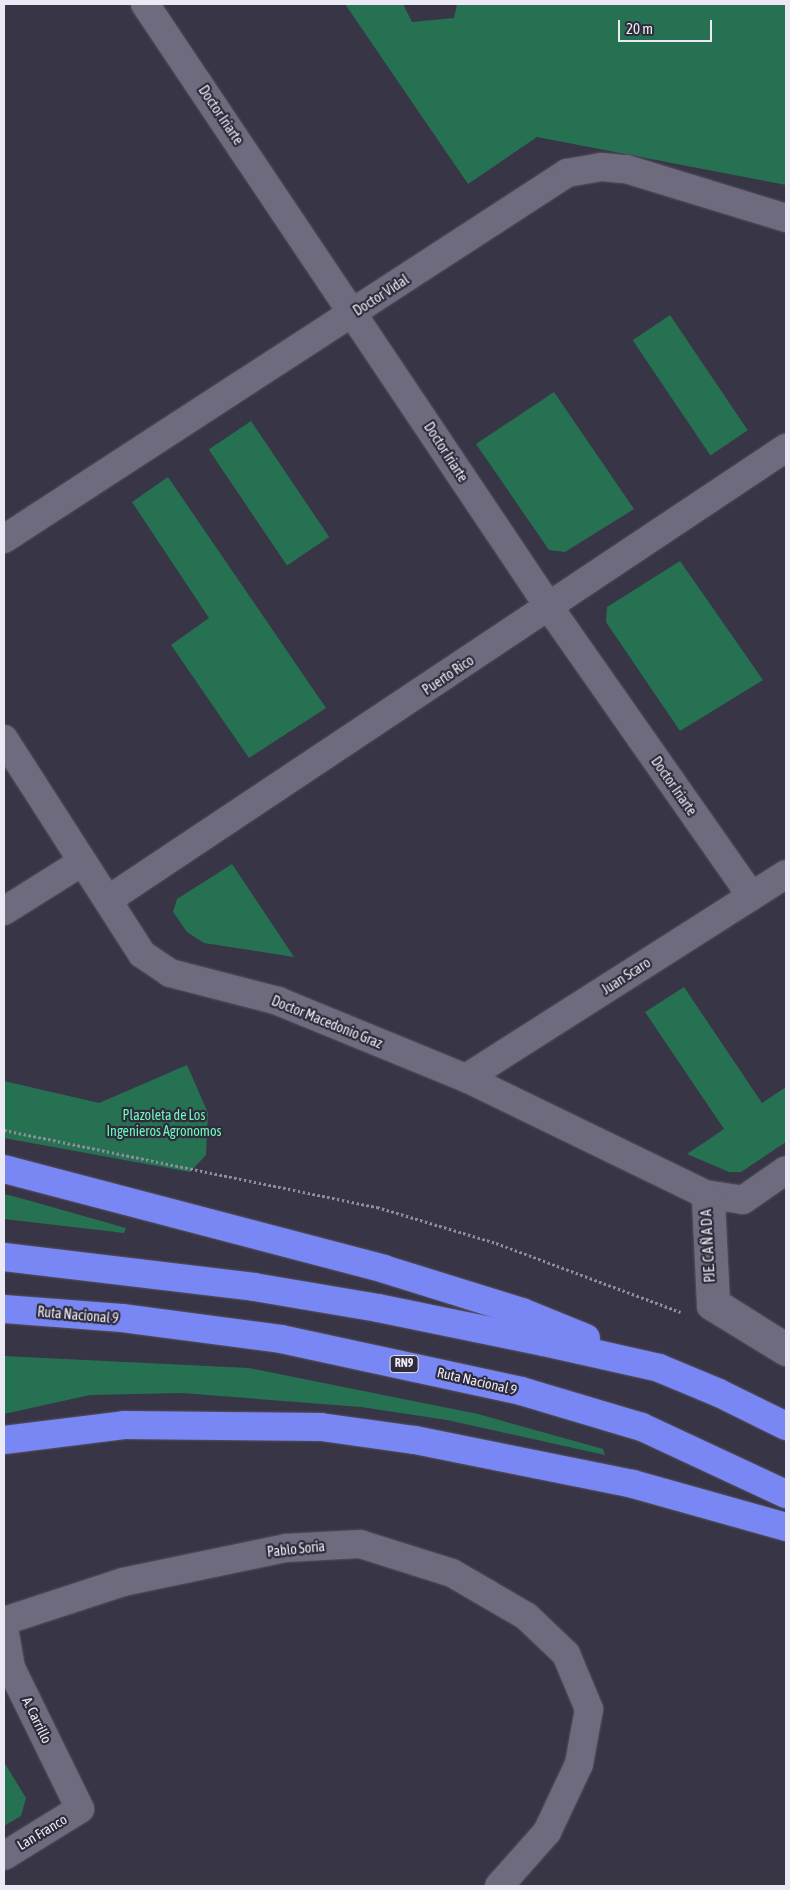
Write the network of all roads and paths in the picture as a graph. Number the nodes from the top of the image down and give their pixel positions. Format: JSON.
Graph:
{"nodes":[{"id":1,"x":145,"y":4,"type":"edge"},
{"id":2,"x":786,"y":218,"type":"edge"},
{"id":3,"x":354,"y":312,"type":"junction"},
{"id":4,"x":786,"y":448,"type":"edge"},
{"id":5,"x":4,"y":539,"type":"edge"},
{"id":6,"x":549,"y":608,"type":"junction"},
{"id":7,"x":4,"y":739,"type":"edge"},
{"id":8,"x":82,"y":862,"type":"junction"},
{"id":9,"x":786,"y":874,"type":"edge"},
{"id":10,"x":751,"y":896,"type":"junction"},
{"id":11,"x":108,"y":900,"type":"junction"},
{"id":12,"x":4,"y":911,"type":"edge"},
{"id":13,"x":466,"y":1078,"type":"junction"},
{"id":14,"x":4,"y":1130,"type":"edge"},
{"id":15,"x":4,"y":1169,"type":"edge"},
{"id":16,"x":786,"y":1170,"type":"edge"},
{"id":17,"x":4,"y":1257,"type":"edge"},
{"id":18,"x":4,"y":1309,"type":"edge"},
{"id":19,"x":686,"y":1314,"type":"dead end"},
{"id":20,"x":786,"y":1347,"type":"edge"},
{"id":21,"x":786,"y":1352,"type":"edge"},
{"id":22,"x":659,"y":1368,"type":"junction"},
{"id":23,"x":786,"y":1426,"type":"edge"},
{"id":24,"x":4,"y":1440,"type":"edge"},
{"id":25,"x":786,"y":1494,"type":"edge"},
{"id":26,"x":786,"y":1526,"type":"edge"},
{"id":27,"x":4,"y":1621,"type":"edge"},
{"id":28,"x":4,"y":1628,"type":"edge"},
{"id":29,"x":80,"y":1809,"type":"joint"},
{"id":30,"x":4,"y":1856,"type":"edge"},
{"id":31,"x":499,"y":1886,"type":"edge"}],
"edges":[{"from":1,"to":3,"type":"street","name":"Doctor Iriarte"},
{"from":2,"to":3,"type":"street","name":"Doctor Vidal"},
{"from":3,"to":5,"type":"street","name":"Doctor Vidal"},
{"from":3,"to":6,"type":"street","name":"Doctor Iriarte"},
{"from":4,"to":6,"type":"street","name":"Puerto Rico"},
{"from":6,"to":10,"type":"street","name":"Doctor Iriarte"},
{"from":6,"to":11,"type":"street","name":"Puerto Rico"},
{"from":7,"to":8,"type":"street","name":"Doctor Macedonio Graz"},
{"from":8,"to":11,"type":"street","name":"Doctor Macedonio Graz"},
{"from":8,"to":12,"type":"street"},
{"from":9,"to":10,"type":"street","name":"Juan Scaro"},
{"from":10,"to":13,"type":"street","name":"Juan Scaro"},
{"from":11,"to":13,"type":"street","name":"Doctor Macedonio Graz"},
{"from":13,"to":16,"type":"street","name":"Doctor Macedonio Graz"},
{"from":14,"to":19,"type":"path"},
{"from":15,"to":22,"type":"highway"},
{"from":17,"to":22,"type":"highway"},
{"from":18,"to":25,"type":"highway","name":"Ruta Nacional 9","number":"RN9"},
{"from":20,"to":21,"type":"street","name":"PJE. C A Ñ A D A"},
{"from":22,"to":23,"type":"highway"},
{"from":24,"to":26,"type":"highway"},
{"from":27,"to":31,"type":"street","name":"Pablo Soria"},
{"from":28,"to":29,"type":"street","name":"A. Carrillo"},
{"from":29,"to":30,"type":"street","name":"Lan Franco"}]}
